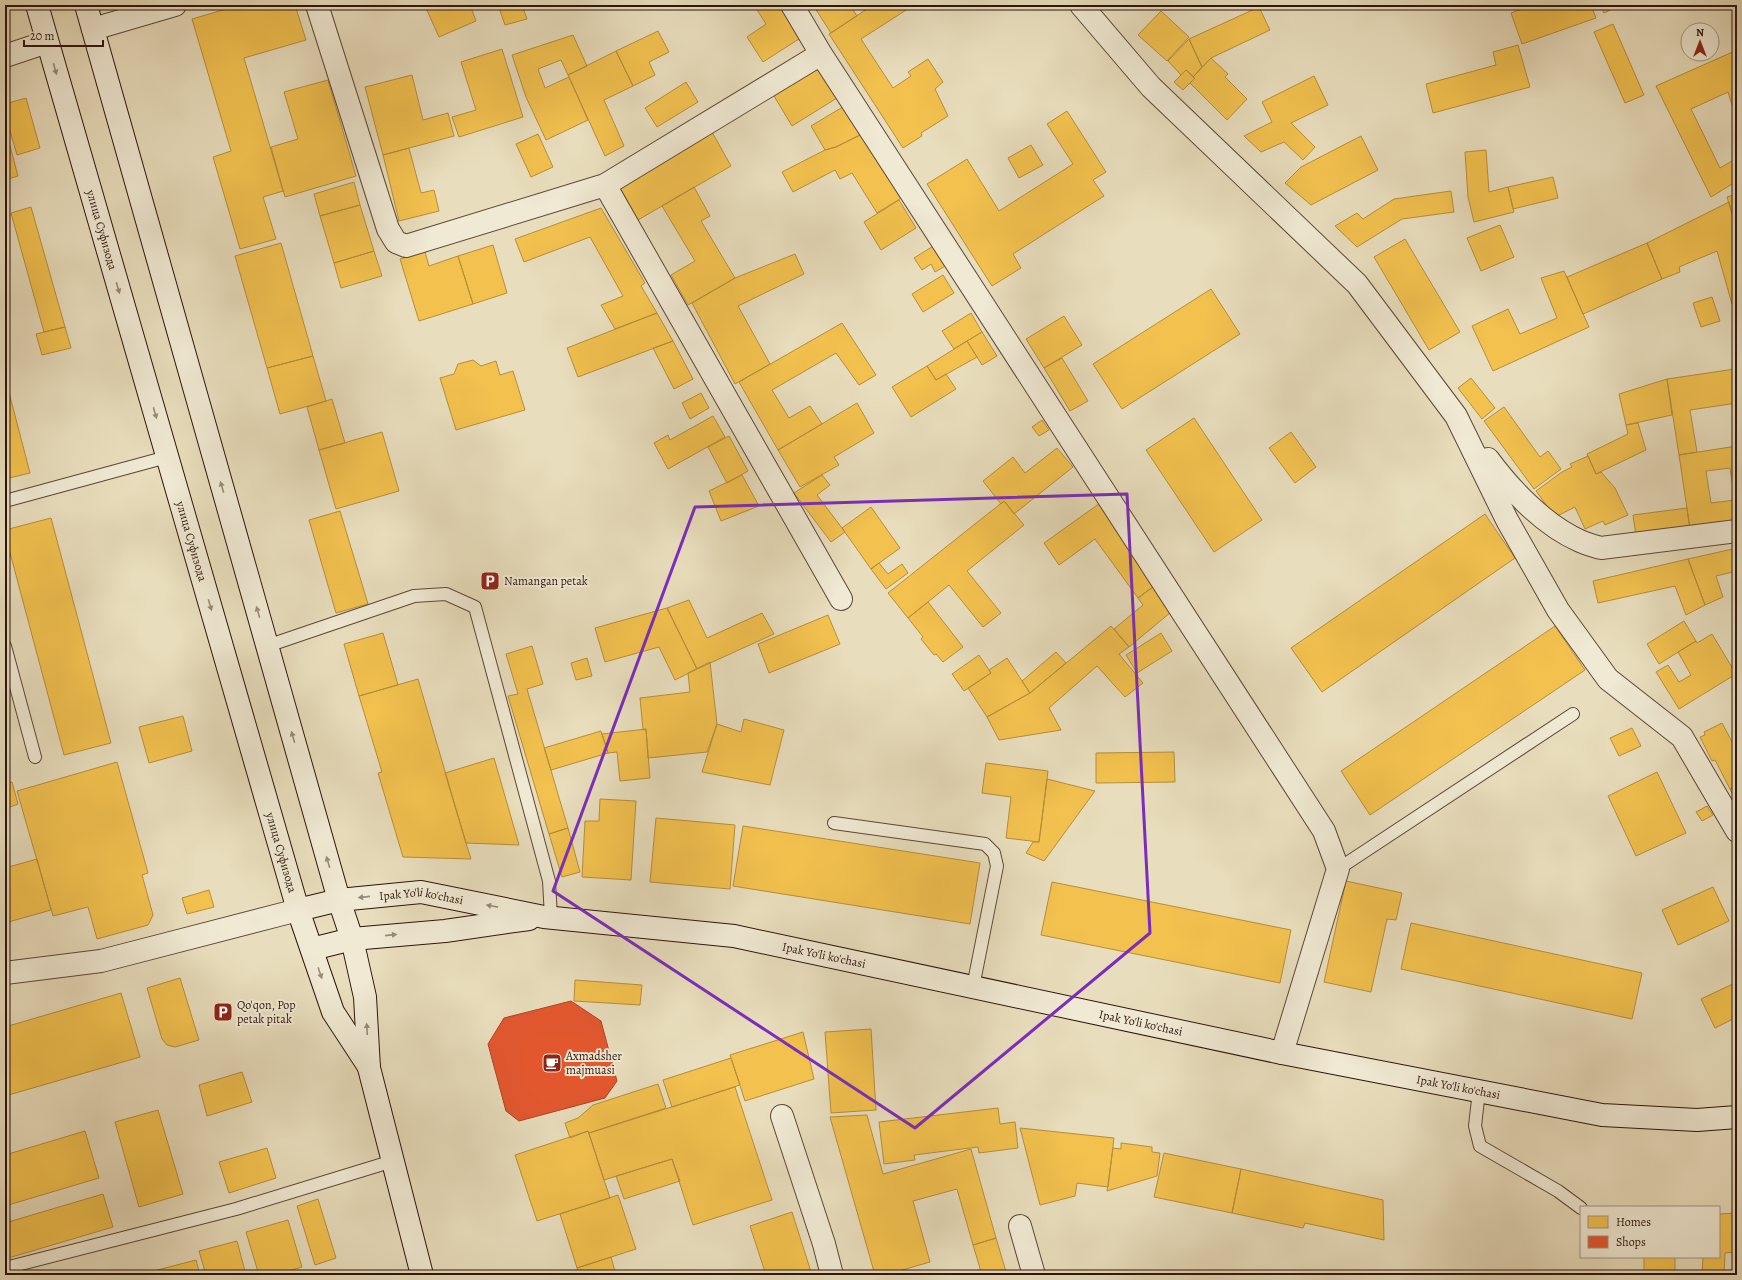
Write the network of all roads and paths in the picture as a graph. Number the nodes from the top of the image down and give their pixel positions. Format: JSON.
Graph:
{"nodes":[{"id":1,"x":37,"y":5,"type":"edge"},
{"id":2,"x":86,"y":5,"type":"edge"},
{"id":3,"x":175,"y":5,"type":"edge"},
{"id":4,"x":317,"y":5,"type":"edge"},
{"id":5,"x":792,"y":5,"type":"edge"},
{"id":6,"x":1081,"y":5,"type":"edge"},
{"id":7,"x":94,"y":29,"type":"junction"},
{"id":8,"x":47,"y":42,"type":"junction"},
{"id":9,"x":821,"y":54,"type":"junction"},
{"id":10,"x":5,"y":56,"type":"edge"},
{"id":11,"x":605,"y":185,"type":"junction"},
{"id":12,"x":1456,"y":416,"type":"junction"},
{"id":13,"x":167,"y":457,"type":"junction"},
{"id":14,"x":5,"y":501,"type":"edge"},
{"id":15,"x":1737,"y":531,"type":"edge"},
{"id":16,"x":841,"y":599,"type":"dead end"},
{"id":17,"x":5,"y":646,"type":"edge"},
{"id":18,"x":267,"y":646,"type":"junction"},
{"id":19,"x":1572,"y":714,"type":"dead end"},
{"id":20,"x":35,"y":756,"type":"dead end"},
{"id":21,"x":834,"y":823,"type":"dead end"},
{"id":22,"x":1737,"y":831,"type":"edge"},
{"id":23,"x":1338,"y":869,"type":"junction"},
{"id":24,"x":339,"y":900,"type":"junction"},
{"id":25,"x":298,"y":910,"type":"junction"},
{"id":26,"x":548,"y":917,"type":"junction"},
{"id":27,"x":352,"y":939,"type":"junction"},
{"id":28,"x":312,"y":949,"type":"junction"},
{"id":29,"x":5,"y":973,"type":"edge"},
{"id":30,"x":973,"y":987,"type":"junction"},
{"id":31,"x":1282,"y":1053,"type":"junction"},
{"id":32,"x":369,"y":1068,"type":"junction"},
{"id":33,"x":1479,"y":1091,"type":"junction"},
{"id":34,"x":782,"y":1116,"type":"dead end"},
{"id":35,"x":1737,"y":1117,"type":"edge"},
{"id":36,"x":393,"y":1161,"type":"junction"},
{"id":37,"x":1580,"y":1207,"type":"edge"},
{"id":38,"x":1020,"y":1226,"type":"dead end"},
{"id":39,"x":5,"y":1268,"type":"edge"},
{"id":40,"x":422,"y":1275,"type":"edge"},
{"id":41,"x":832,"y":1275,"type":"edge"},
{"id":42,"x":1034,"y":1275,"type":"edge"}],
"edges":[{"from":1,"to":8,"type":"street","name":"улица Суфизода"},
{"from":2,"to":7,"type":"street"},
{"from":3,"to":7,"type":"street"},
{"from":4,"to":11,"type":"street"},
{"from":5,"to":9,"type":"street"},
{"from":6,"to":12,"type":"street"},
{"from":18,"to":7,"type":"street","one_way":true},
{"from":8,"to":10,"type":"street"},
{"from":8,"to":13,"type":"street","name":"улица Суфизода","one_way":true},
{"from":9,"to":11,"type":"street"},
{"from":9,"to":23,"type":"street"},
{"from":11,"to":16,"type":"street"},
{"from":12,"to":15,"type":"street"},
{"from":12,"to":22,"type":"street"},
{"from":13,"to":14,"type":"lane"},
{"from":13,"to":25,"type":"street","name":"улица Суфизода","one_way":true},
{"from":17,"to":20,"type":"lane"},
{"from":24,"to":18,"type":"street","one_way":true},
{"from":18,"to":26,"type":"lane"},
{"from":19,"to":23,"type":"lane"},
{"from":21,"to":30,"type":"lane"},
{"from":23,"to":31,"type":"street"},
{"from":24,"to":25,"type":"street","name":"Ipak Yo'li ko'chasi"},
{"from":26,"to":24,"type":"street","name":"Ipak Yo'li ko'chasi","one_way":true},
{"from":24,"to":27,"type":"street"},
{"from":25,"to":28,"type":"street","name":"улица Суфизода"},
{"from":25,"to":29,"type":"street","name":"Ipak Yo'li ko'chasi"},
{"from":27,"to":26,"type":"street","name":"Ipak Yo'li ko'chasi","one_way":true},
{"from":26,"to":30,"type":"street","name":"Ipak Yo'li ko'chasi"},
{"from":27,"to":28,"type":"street","name":"Ipak Yo'li ko'chasi"},
{"from":32,"to":27,"type":"street","one_way":true},
{"from":28,"to":32,"type":"street","name":"улица Суфизода","one_way":true},
{"from":30,"to":31,"type":"street","name":"Ipak Yo'li ko'chasi"},
{"from":31,"to":33,"type":"street","name":"Ipak Yo'li ko'chasi"},
{"from":32,"to":36,"type":"street"},
{"from":33,"to":35,"type":"street","name":"Ipak Yo'li ko'chasi"},
{"from":33,"to":37,"type":"lane"},
{"from":34,"to":41,"type":"street"},
{"from":36,"to":39,"type":"lane"},
{"from":36,"to":40,"type":"street"},
{"from":38,"to":42,"type":"street"}]}
